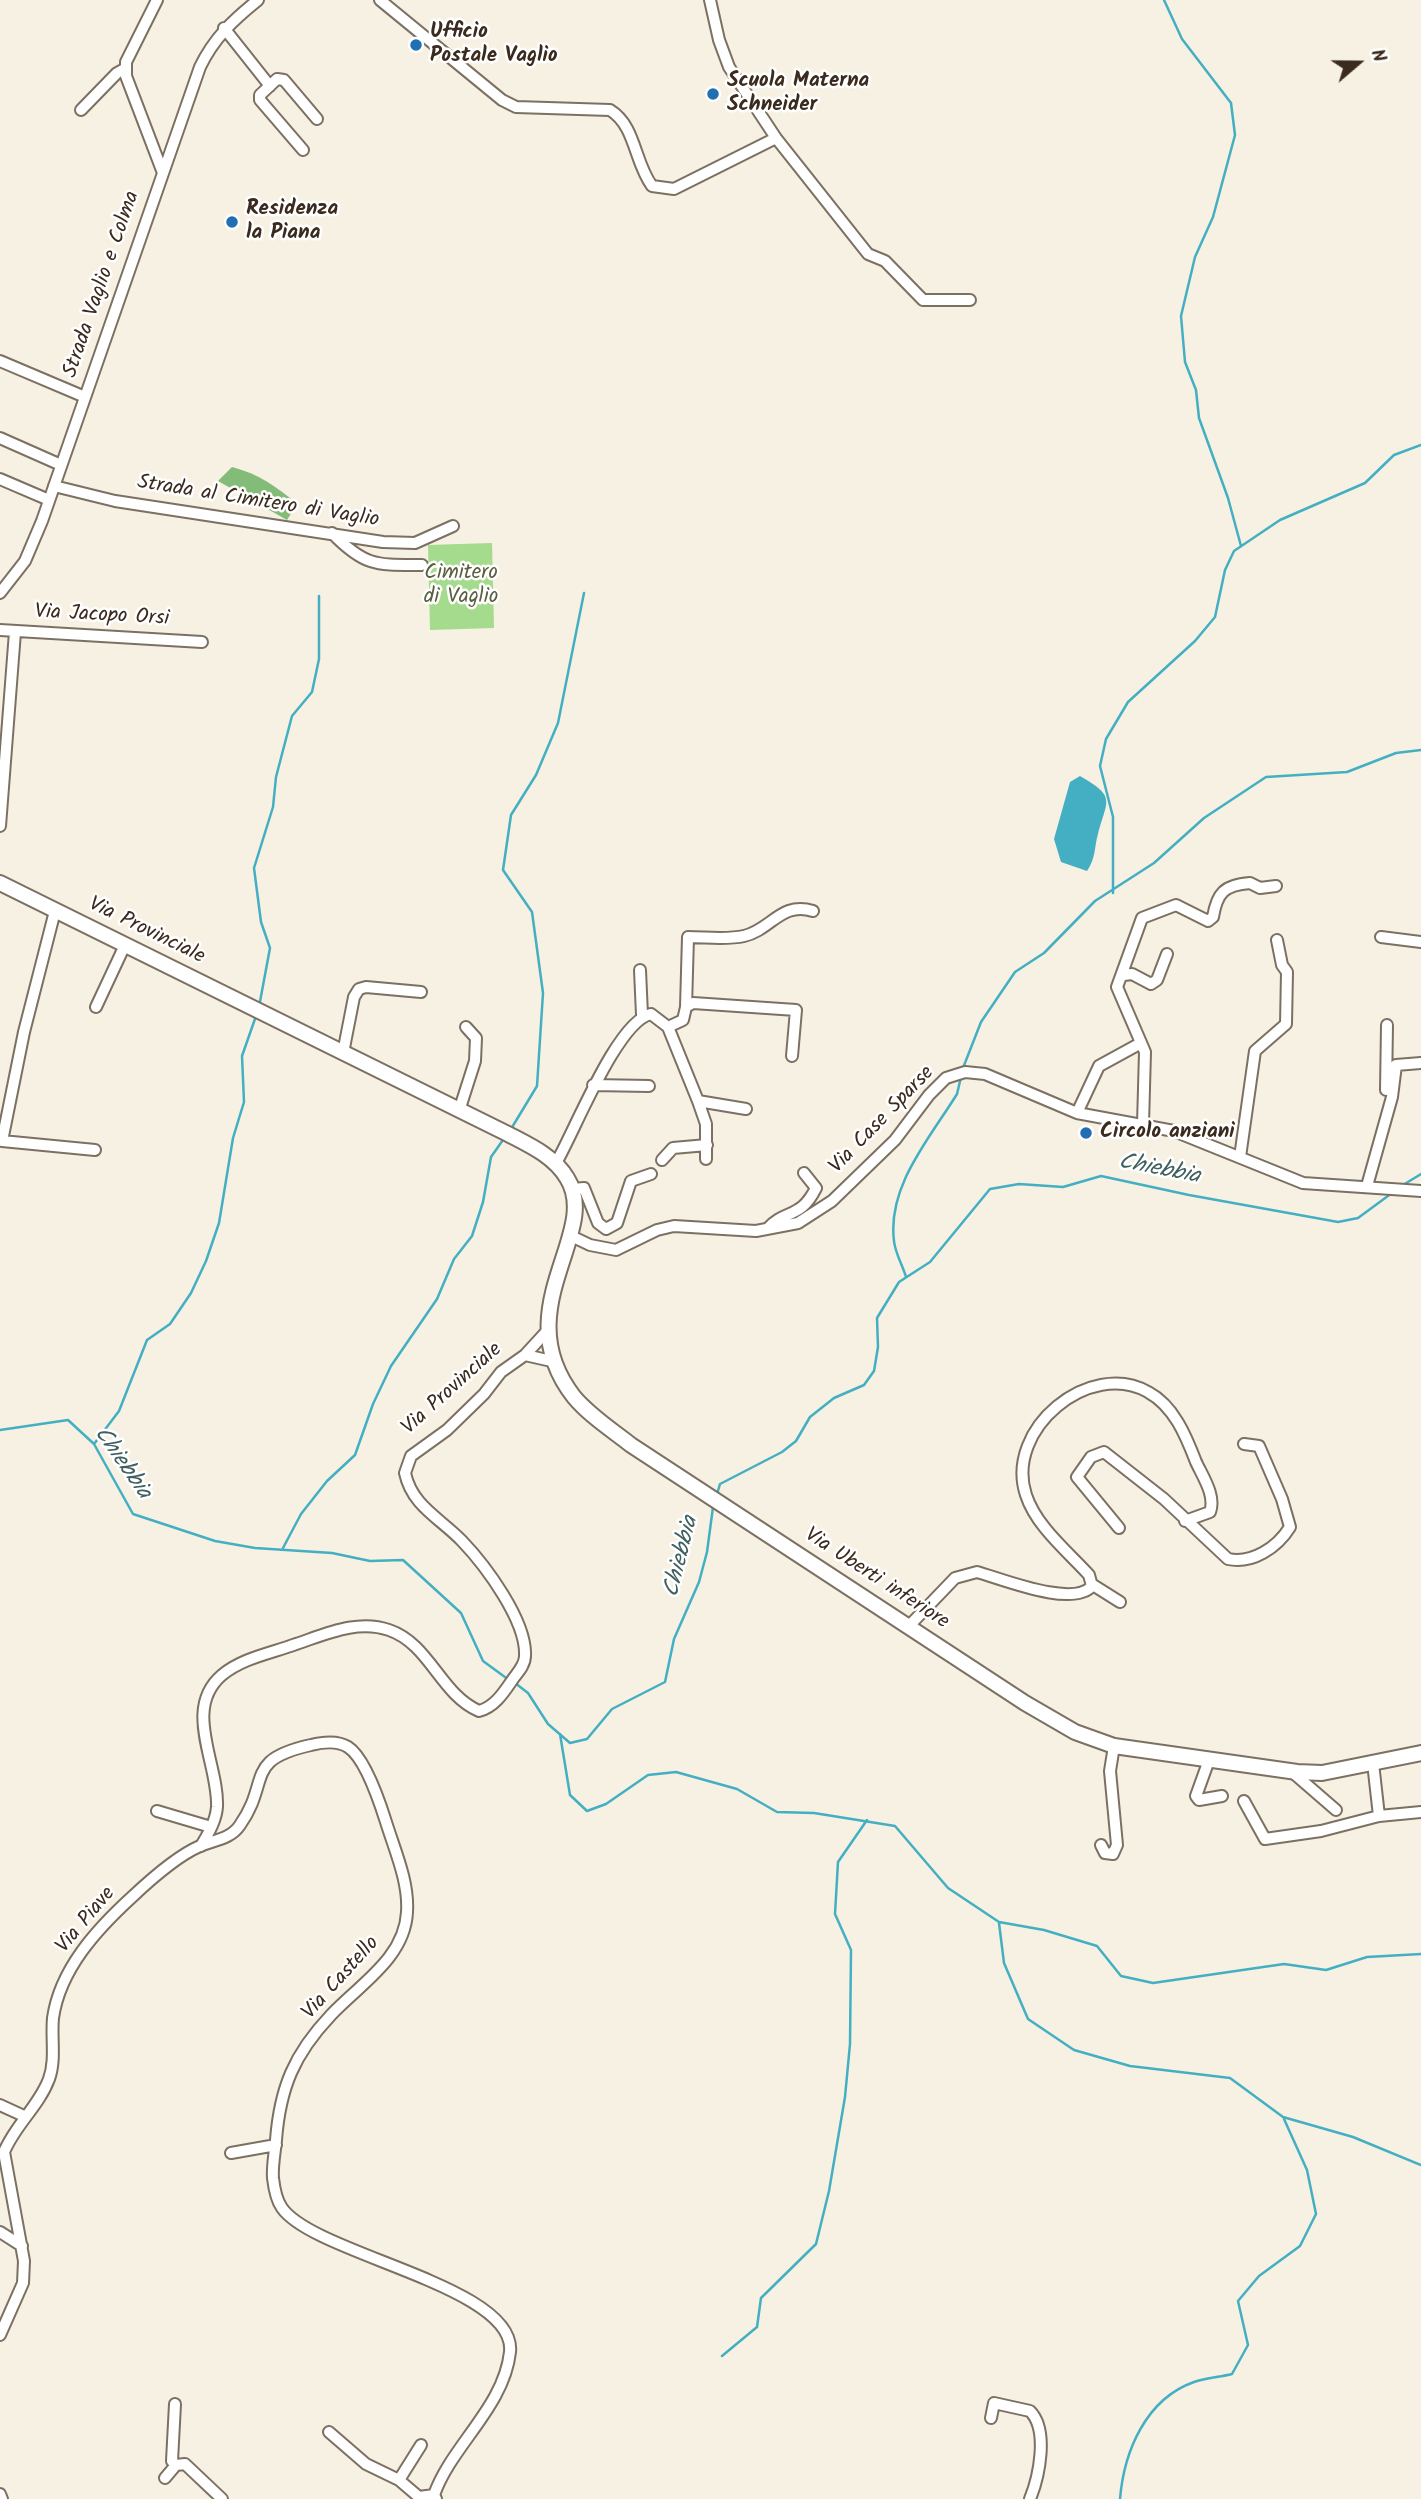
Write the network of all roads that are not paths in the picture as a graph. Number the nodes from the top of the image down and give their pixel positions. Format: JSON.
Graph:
{"nodes":[{"id":1,"x":157,"y":0,"type":"edge"},
{"id":2,"x":380,"y":0,"type":"edge"},
{"id":3,"x":710,"y":0,"type":"edge"},
{"id":4,"x":255,"y":1,"type":"edge"},
{"id":5,"x":224,"y":28,"type":"junction"},
{"id":6,"x":126,"y":68,"type":"junction"},
{"id":7,"x":270,"y":86,"type":"junction"},
{"id":8,"x":81,"y":110,"type":"dead end"},
{"id":9,"x":317,"y":119,"type":"dead end"},
{"id":10,"x":776,"y":138,"type":"junction"},
{"id":11,"x":303,"y":150,"type":"dead end"},
{"id":12,"x":163,"y":173,"type":"junction"},
{"id":13,"x":970,"y":300,"type":"dead end"},
{"id":14,"x":0,"y":361,"type":"edge"},
{"id":15,"x":85,"y":397,"type":"junction"},
{"id":16,"x":0,"y":438,"type":"edge"},
{"id":17,"x":61,"y":465,"type":"junction"},
{"id":18,"x":0,"y":479,"type":"edge"},
{"id":19,"x":54,"y":486,"type":"junction"},
{"id":20,"x":49,"y":500,"type":"junction"},
{"id":21,"x":453,"y":526,"type":"dead end"},
{"id":22,"x":332,"y":533,"type":"junction"},
{"id":23,"x":422,"y":565,"type":"dead end"},
{"id":24,"x":0,"y":593,"type":"edge"},
{"id":25,"x":0,"y":630,"type":"edge"},
{"id":26,"x":15,"y":632,"type":"junction"},
{"id":27,"x":202,"y":642,"type":"dead end"},
{"id":28,"x":0,"y":826,"type":"edge"},
{"id":29,"x":0,"y":883,"type":"edge"},
{"id":30,"x":1276,"y":886,"type":"dead end"},
{"id":31,"x":55,"y":911,"type":"junction"},
{"id":32,"x":813,"y":911,"type":"dead end"},
{"id":33,"x":1381,"y":937,"type":"dead end"},
{"id":34,"x":1278,"y":940,"type":"dead end"},
{"id":35,"x":1421,"y":942,"type":"edge"},
{"id":36,"x":125,"y":945,"type":"junction"},
{"id":37,"x":1167,"y":954,"type":"dead end"},
{"id":38,"x":639,"y":970,"type":"dead end"},
{"id":39,"x":1124,"y":975,"type":"junction"},
{"id":40,"x":421,"y":992,"type":"dead end"},
{"id":41,"x":96,"y":1007,"type":"dead end"},
{"id":42,"x":686,"y":1007,"type":"junction"},
{"id":43,"x":642,"y":1015,"type":"junction"},
{"id":44,"x":1387,"y":1025,"type":"dead end"},
{"id":45,"x":466,"y":1027,"type":"dead end"},
{"id":46,"x":668,"y":1027,"type":"junction"},
{"id":47,"x":1141,"y":1043,"type":"junction"},
{"id":48,"x":342,"y":1053,"type":"junction"},
{"id":49,"x":792,"y":1056,"type":"dead end"},
{"id":50,"x":1421,"y":1063,"type":"edge"},
{"id":51,"x":593,"y":1085,"type":"junction"},
{"id":52,"x":649,"y":1086,"type":"dead end"},
{"id":53,"x":698,"y":1101,"type":"junction"},
{"id":54,"x":747,"y":1109,"type":"dead end"},
{"id":55,"x":459,"y":1111,"type":"junction"},
{"id":56,"x":1077,"y":1113,"type":"junction"},
{"id":57,"x":1385,"y":1114,"type":"junction"},
{"id":58,"x":1143,"y":1125,"type":"junction"},
{"id":59,"x":707,"y":1145,"type":"junction"},
{"id":60,"x":95,"y":1150,"type":"dead end"},
{"id":61,"x":1240,"y":1157,"type":"junction"},
{"id":62,"x":706,"y":1158,"type":"dead end"},
{"id":63,"x":662,"y":1160,"type":"dead end"},
{"id":64,"x":555,"y":1163,"type":"junction"},
{"id":65,"x":804,"y":1173,"type":"dead end"},
{"id":66,"x":651,"y":1174,"type":"dead end"},
{"id":67,"x":1367,"y":1186,"type":"junction"},
{"id":68,"x":573,"y":1189,"type":"junction"},
{"id":69,"x":1421,"y":1191,"type":"edge"},
{"id":70,"x":767,"y":1229,"type":"junction"},
{"id":71,"x":569,"y":1235,"type":"junction"},
{"id":72,"x":548,"y":1330,"type":"junction"},
{"id":73,"x":525,"y":1355,"type":"junction"},
{"id":74,"x":556,"y":1362,"type":"junction"},
{"id":75,"x":1244,"y":1444,"type":"dead end"},
{"id":76,"x":1185,"y":1521,"type":"junction"},
{"id":77,"x":1119,"y":1528,"type":"dead end"},
{"id":78,"x":1093,"y":1585,"type":"junction"},
{"id":79,"x":1120,"y":1602,"type":"dead end"},
{"id":80,"x":908,"y":1627,"type":"junction"},
{"id":81,"x":1114,"y":1746,"type":"junction"},
{"id":82,"x":1421,"y":1753,"type":"edge"},
{"id":83,"x":1209,"y":1760,"type":"junction"},
{"id":84,"x":1373,"y":1763,"type":"junction"},
{"id":85,"x":1291,"y":1771,"type":"junction"},
{"id":86,"x":1222,"y":1796,"type":"dead end"},
{"id":87,"x":1244,"y":1801,"type":"dead end"},
{"id":88,"x":1336,"y":1810,"type":"dead end"},
{"id":89,"x":157,"y":1811,"type":"dead end"},
{"id":90,"x":1421,"y":1812,"type":"edge"},
{"id":91,"x":1379,"y":1816,"type":"junction"},
{"id":92,"x":211,"y":1827,"type":"junction"},
{"id":93,"x":1101,"y":1845,"type":"dead end"},
{"id":94,"x":201,"y":1846,"type":"junction"},
{"id":95,"x":0,"y":2105,"type":"edge"},
{"id":96,"x":24,"y":2116,"type":"junction"},
{"id":97,"x":276,"y":2145,"type":"junction"},
{"id":98,"x":231,"y":2153,"type":"dead end"},
{"id":99,"x":0,"y":2232,"type":"edge"},
{"id":100,"x":22,"y":2246,"type":"junction"},
{"id":101,"x":0,"y":2335,"type":"edge"},
{"id":102,"x":175,"y":2404,"type":"dead end"},
{"id":103,"x":991,"y":2418,"type":"dead end"},
{"id":104,"x":329,"y":2432,"type":"dead end"},
{"id":105,"x":421,"y":2445,"type":"dead end"},
{"id":106,"x":176,"y":2465,"type":"junction"},
{"id":107,"x":165,"y":2478,"type":"dead end"},
{"id":108,"x":399,"y":2480,"type":"junction"},
{"id":109,"x":435,"y":2497,"type":"edge"},
{"id":110,"x":222,"y":2499,"type":"edge"},
{"id":111,"x":1030,"y":2499,"type":"edge"}],
"edges":[{"from":1,"to":6,"type":"street"},
{"from":2,"to":10,"type":"street"},
{"from":3,"to":10,"type":"street"},
{"from":4,"to":5,"type":"street","name":"Strada Vaglio e Colma"},
{"from":5,"to":7,"type":"street"},
{"from":5,"to":12,"type":"street","name":"Strada Vaglio e Colma"},
{"from":6,"to":8,"type":"street"},
{"from":6,"to":12,"type":"street"},
{"from":7,"to":9,"type":"street"},
{"from":7,"to":11,"type":"street"},
{"from":10,"to":13,"type":"street"},
{"from":12,"to":15,"type":"street","name":"Strada Vaglio e Colma"},
{"from":14,"to":15,"type":"street"},
{"from":15,"to":17,"type":"street","name":"Strada Vaglio e Colma"},
{"from":16,"to":17,"type":"street"},
{"from":17,"to":19,"type":"street","name":"Strada Vaglio e Colma"},
{"from":18,"to":20,"type":"street"},
{"from":19,"to":20,"type":"street","name":"Strada Vaglio e Colma"},
{"from":19,"to":22,"type":"street","name":"Strada al Cimitero di Vaglio"},
{"from":20,"to":24,"type":"street","name":"Strada Vaglio e Colma"},
{"from":21,"to":22,"type":"street","name":"Strada al Cimitero di Vaglio"},
{"from":22,"to":23,"type":"street"},
{"from":25,"to":26,"type":"street","name":"Via Jacopo Orsi"},
{"from":26,"to":27,"type":"street","name":"Via Jacopo Orsi"},
{"from":26,"to":28,"type":"street"},
{"from":29,"to":31,"type":"main road","name":"Via Provinciale"},
{"from":30,"to":39,"type":"street"},
{"from":31,"to":36,"type":"main road","name":"Via Provinciale"},
{"from":31,"to":60,"type":"street","name":"Via Provinciale"},
{"from":32,"to":42,"type":"street"},
{"from":33,"to":35,"type":"street"},
{"from":34,"to":61,"type":"street"},
{"from":36,"to":41,"type":"street"},
{"from":36,"to":48,"type":"main road","name":"Via Provinciale"},
{"from":37,"to":39,"type":"street"},
{"from":38,"to":43,"type":"street"},
{"from":39,"to":47,"type":"street"},
{"from":40,"to":48,"type":"street"},
{"from":42,"to":46,"type":"street"},
{"from":42,"to":49,"type":"street"},
{"from":43,"to":46,"type":"street"},
{"from":43,"to":51,"type":"street"},
{"from":44,"to":57,"type":"street"},
{"from":45,"to":55,"type":"street"},
{"from":46,"to":53,"type":"street"},
{"from":47,"to":56,"type":"street"},
{"from":47,"to":58,"type":"street"},
{"from":48,"to":55,"type":"main road","name":"Via Provinciale"},
{"from":50,"to":57,"type":"street"},
{"from":51,"to":52,"type":"street"},
{"from":51,"to":64,"type":"street"},
{"from":53,"to":54,"type":"street"},
{"from":53,"to":59,"type":"street"},
{"from":55,"to":64,"type":"main road","name":"Via Provinciale"},
{"from":56,"to":58,"type":"street","name":"Via Case Sparse"},
{"from":56,"to":70,"type":"street","name":"Via Case Sparse"},
{"from":57,"to":67,"type":"street"},
{"from":58,"to":61,"type":"street","name":"Via Case Sparse"},
{"from":59,"to":62,"type":"street"},
{"from":59,"to":63,"type":"street"},
{"from":61,"to":67,"type":"street","name":"Via Case Sparse"},
{"from":64,"to":68,"type":"main road"},
{"from":65,"to":70,"type":"street"},
{"from":66,"to":68,"type":"street"},
{"from":67,"to":69,"type":"street","name":"Via Case Sparse"},
{"from":68,"to":71,"type":"main road","name":"Via Uberti inferiore"},
{"from":70,"to":71,"type":"street","name":"Via Case Sparse"},
{"from":71,"to":72,"type":"main road","name":"Via Uberti inferiore"},
{"from":72,"to":73,"type":"street","name":"Via Provinciale"},
{"from":72,"to":74,"type":"main road","name":"Via Uberti inferiore"},
{"from":73,"to":74,"type":"street","name":"Via Provinciale"},
{"from":73,"to":92,"type":"street","name":"Via Provinciale"},
{"from":74,"to":80,"type":"main road","name":"Via Uberti inferiore"},
{"from":75,"to":76,"type":"street"},
{"from":76,"to":77,"type":"street"},
{"from":76,"to":78,"type":"street"},
{"from":78,"to":79,"type":"street"},
{"from":78,"to":80,"type":"street"},
{"from":80,"to":81,"type":"main road","name":"Via Uberti inferiore"},
{"from":81,"to":83,"type":"main road","name":"Via Uberti inferiore"},
{"from":81,"to":93,"type":"street"},
{"from":82,"to":84,"type":"main road","name":"Via Uberti inferiore"},
{"from":83,"to":85,"type":"main road","name":"Via Uberti inferiore"},
{"from":83,"to":86,"type":"street"},
{"from":84,"to":85,"type":"main road","name":"Via Uberti inferiore"},
{"from":84,"to":91,"type":"street"},
{"from":85,"to":88,"type":"street"},
{"from":87,"to":91,"type":"street"},
{"from":89,"to":92,"type":"street"},
{"from":90,"to":91,"type":"street"},
{"from":92,"to":94,"type":"street","name":"Via Provinciale"},
{"from":94,"to":96,"type":"street","name":"Via Piave"},
{"from":94,"to":97,"type":"street","name":"Via Castello"},
{"from":95,"to":96,"type":"street"},
{"from":96,"to":100,"type":"street","name":"Via Piave"},
{"from":97,"to":98,"type":"street"},
{"from":97,"to":109,"type":"street","name":"Via Castello"},
{"from":99,"to":100,"type":"street"},
{"from":100,"to":101,"type":"street","name":"Via Piave"},
{"from":102,"to":106,"type":"street"},
{"from":103,"to":111,"type":"street"},
{"from":104,"to":108,"type":"street","name":"Via Castello"},
{"from":105,"to":108,"type":"street"},
{"from":106,"to":107,"type":"street"},
{"from":106,"to":110,"type":"street"},
{"from":108,"to":109,"type":"street","name":"Via Castello"}]}
